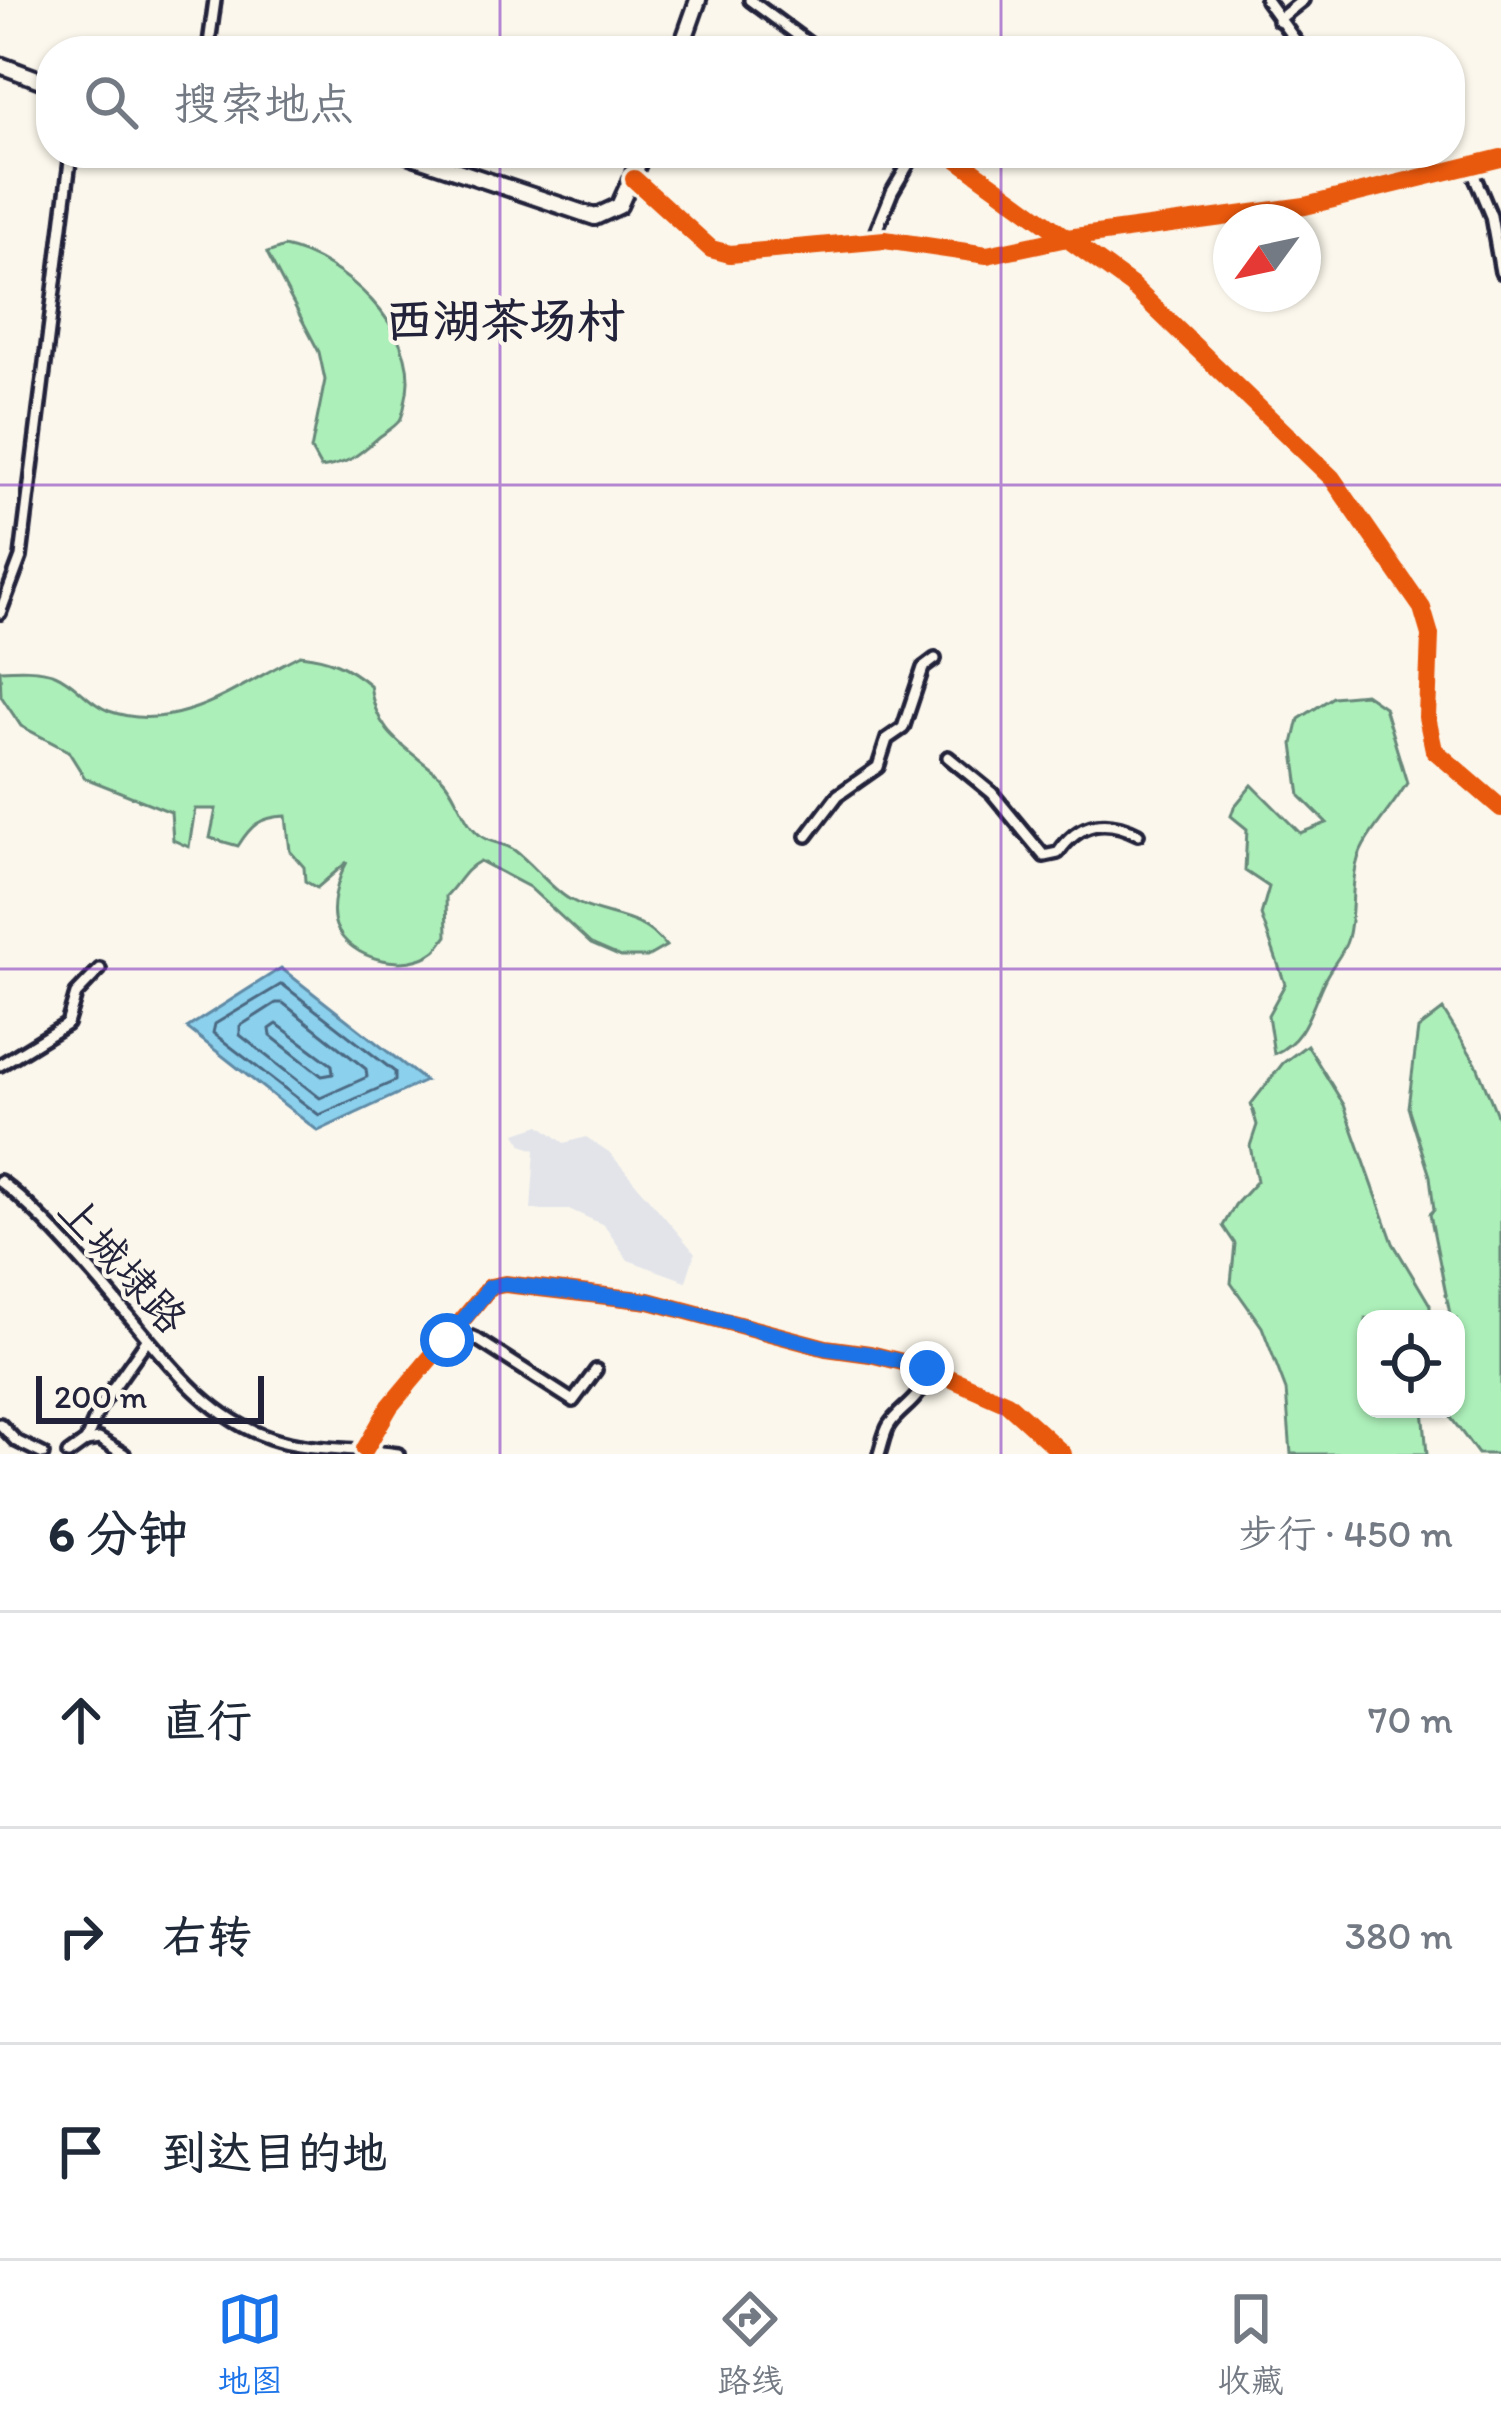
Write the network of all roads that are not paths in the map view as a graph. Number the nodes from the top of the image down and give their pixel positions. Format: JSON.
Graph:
{"nodes":[{"id":1,"x":215,"y":0,"type":"edge"},
{"id":2,"x":698,"y":0,"type":"edge"},
{"id":3,"x":750,"y":0,"type":"edge"},
{"id":4,"x":1266,"y":0,"type":"edge"},
{"id":5,"x":1303,"y":0,"type":"edge"},
{"id":6,"x":1278,"y":20,"type":"junction"},
{"id":7,"x":210,"y":36,"type":"edge"},
{"id":8,"x":685,"y":36,"type":"edge"},
{"id":9,"x":799,"y":36,"type":"edge"},
{"id":10,"x":1291,"y":36,"type":"edge"},
{"id":11,"x":0,"y":65,"type":"edge"},
{"id":12,"x":36,"y":78,"type":"edge"},
{"id":13,"x":1501,"y":158,"type":"edge"},
{"id":14,"x":69,"y":168,"type":"edge"},
{"id":15,"x":449,"y":168,"type":"edge"},
{"id":16,"x":638,"y":168,"type":"edge"},
{"id":17,"x":906,"y":168,"type":"edge"},
{"id":18,"x":970,"y":168,"type":"edge"},
{"id":19,"x":1425,"y":168,"type":"edge"},
{"id":20,"x":1472,"y":168,"type":"junction"},
{"id":21,"x":1430,"y":176,"type":"junction"},
{"id":22,"x":634,"y":179,"type":"junction"},
{"id":23,"x":1067,"y":238,"type":"junction"},
{"id":24,"x":872,"y":241,"type":"junction"},
{"id":25,"x":1501,"y":272,"type":"edge"},
{"id":26,"x":0,"y":613,"type":"edge"},
{"id":27,"x":935,"y":659,"type":"dead end"},
{"id":28,"x":948,"y":758,"type":"dead end"},
{"id":29,"x":1501,"y":808,"type":"edge"},
{"id":30,"x":1138,"y":834,"type":"dead end"},
{"id":31,"x":807,"y":836,"type":"dead end"},
{"id":32,"x":100,"y":969,"type":"dead end"},
{"id":33,"x":0,"y":1065,"type":"edge"},
{"id":34,"x":0,"y":1181,"type":"edge"},
{"id":35,"x":455,"y":1330,"type":"junction"},
{"id":36,"x":147,"y":1340,"type":"junction"},
{"id":37,"x":927,"y":1368,"type":"junction"},
{"id":38,"x":596,"y":1370,"type":"dead end"},
{"id":39,"x":0,"y":1424,"type":"edge"},
{"id":40,"x":86,"y":1441,"type":"junction"},
{"id":41,"x":365,"y":1449,"type":"junction"},
{"id":42,"x":44,"y":1454,"type":"edge"},
{"id":43,"x":68,"y":1454,"type":"edge"},
{"id":44,"x":124,"y":1454,"type":"edge"},
{"id":45,"x":398,"y":1454,"type":"edge"},
{"id":46,"x":879,"y":1454,"type":"edge"},
{"id":47,"x":1063,"y":1454,"type":"edge"}],
"edges":[{"from":1,"to":7,"type":"street"},
{"from":2,"to":8,"type":"street"},
{"from":3,"to":9,"type":"street"},
{"from":4,"to":6,"type":"street"},
{"from":5,"to":6,"type":"street"},
{"from":6,"to":10,"type":"street"},
{"from":11,"to":12,"type":"street"},
{"from":13,"to":20,"type":"street"},
{"from":14,"to":26,"type":"street"},
{"from":15,"to":22,"type":"street"},
{"from":16,"to":22,"type":"street"},
{"from":17,"to":24,"type":"street"},
{"from":18,"to":23,"type":"street"},
{"from":19,"to":21,"type":"street"},
{"from":20,"to":21,"type":"street"},
{"from":20,"to":25,"type":"street"},
{"from":21,"to":23,"type":"street"},
{"from":22,"to":24,"type":"street"},
{"from":23,"to":24,"type":"street"},
{"from":23,"to":29,"type":"street"},
{"from":27,"to":31,"type":"street"},
{"from":28,"to":30,"type":"street"},
{"from":32,"to":33,"type":"street"},
{"from":34,"to":36,"type":"street","name":"上城埭路"},
{"from":35,"to":37,"type":"street"},
{"from":35,"to":38,"type":"street"},
{"from":35,"to":41,"type":"street"},
{"from":36,"to":40,"type":"street"},
{"from":36,"to":41,"type":"street","name":"上城埭路"},
{"from":37,"to":46,"type":"street"},
{"from":37,"to":47,"type":"street"},
{"from":39,"to":42,"type":"street"},
{"from":40,"to":43,"type":"street"},
{"from":40,"to":44,"type":"street"},
{"from":41,"to":45,"type":"street","name":"上城埭路"}]}
